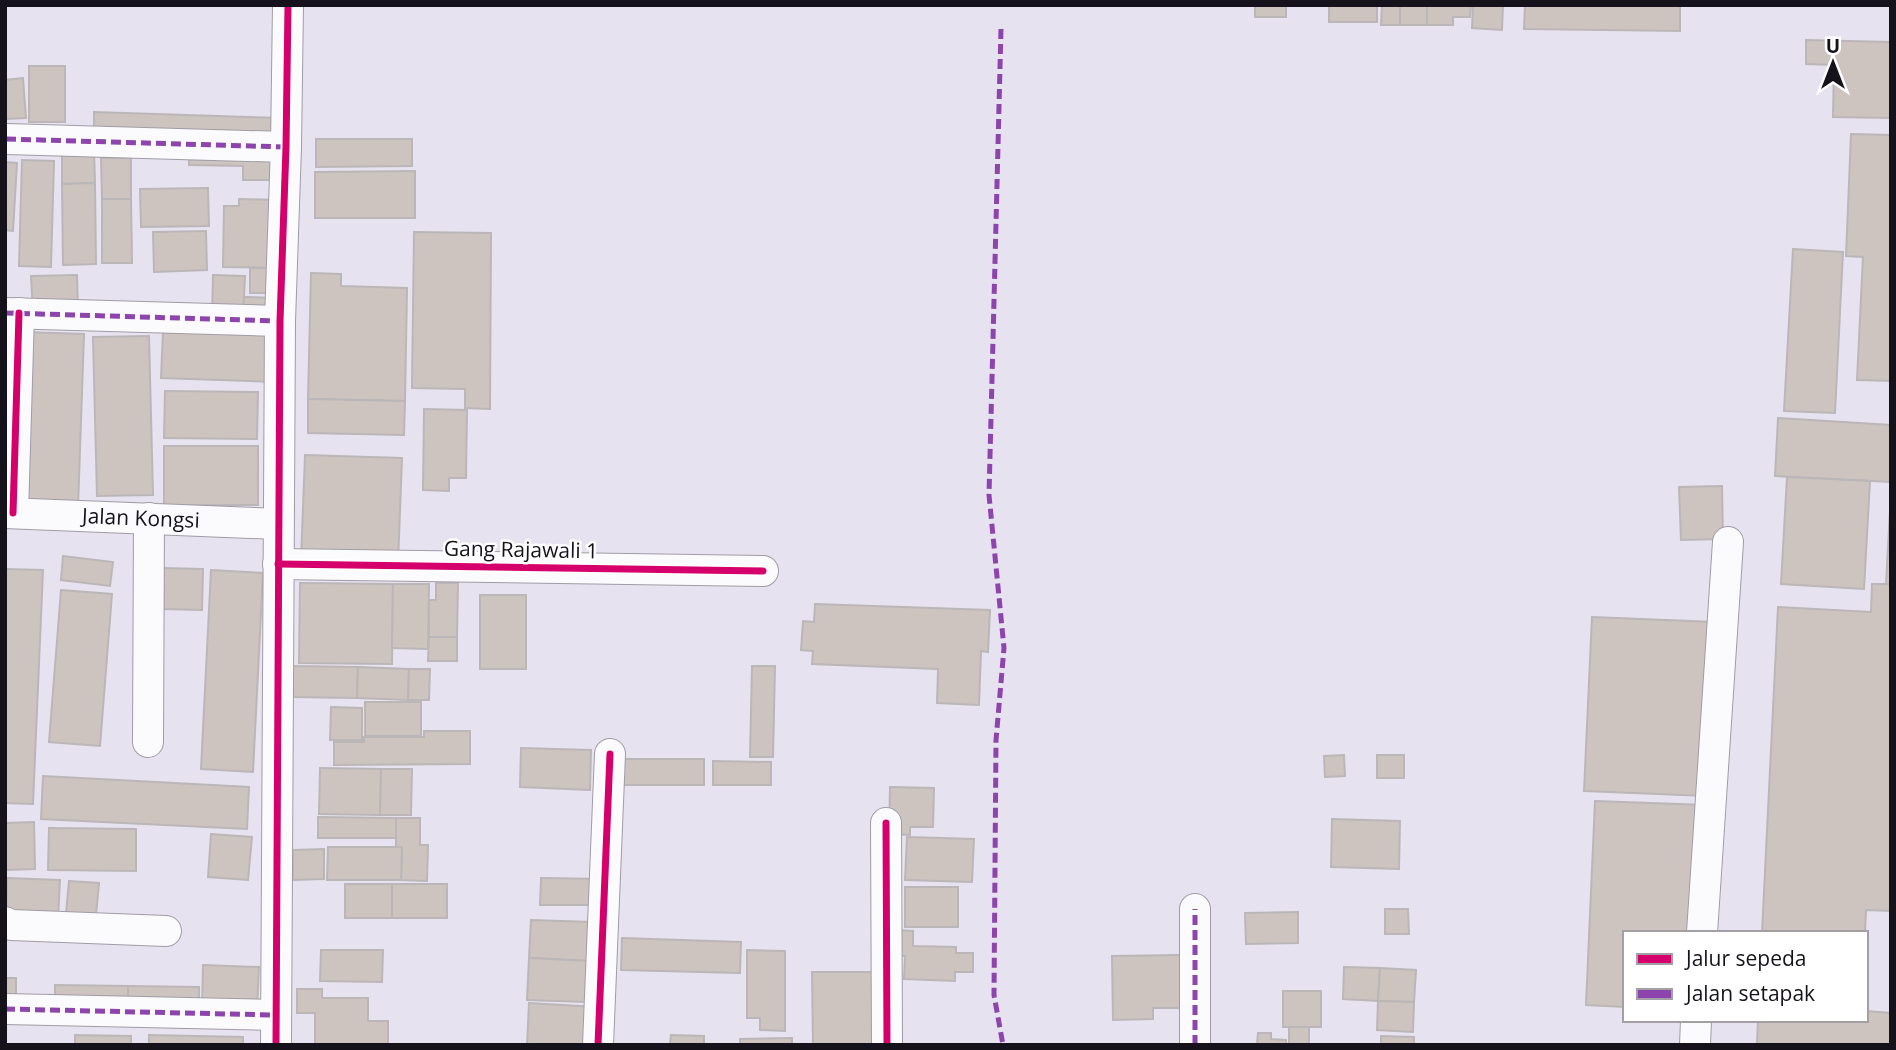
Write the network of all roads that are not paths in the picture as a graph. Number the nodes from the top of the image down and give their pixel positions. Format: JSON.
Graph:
{"nodes":[{"id":1,"x":288,"y":5,"type":"edge"},
{"id":2,"x":6,"y":139,"type":"edge"},
{"id":3,"x":286,"y":147,"type":"junction"},
{"id":4,"x":12,"y":313,"type":"edge"},
{"id":5,"x":280,"y":321,"type":"junction"},
{"id":6,"x":9,"y":513,"type":"edge"},
{"id":7,"x":149,"y":518,"type":"junction"},
{"id":8,"x":278,"y":524,"type":"junction"},
{"id":9,"x":1728,"y":542,"type":"dead end"},
{"id":10,"x":278,"y":564,"type":"junction"},
{"id":11,"x":763,"y":571,"type":"dead end"},
{"id":12,"x":148,"y":742,"type":"dead end"},
{"id":13,"x":610,"y":754,"type":"dead end"},
{"id":14,"x":886,"y":823,"type":"dead end"},
{"id":15,"x":1195,"y":909,"type":"dead end"},
{"id":16,"x":5,"y":922,"type":"edge"},
{"id":17,"x":166,"y":931,"type":"dead end"},
{"id":18,"x":1702,"y":931,"type":"edge"},
{"id":19,"x":5,"y":1009,"type":"edge"},
{"id":20,"x":275,"y":1015,"type":"junction"},
{"id":21,"x":1696,"y":1022,"type":"edge"},
{"id":22,"x":276,"y":1045,"type":"edge"},
{"id":23,"x":598,"y":1045,"type":"edge"},
{"id":24,"x":887,"y":1045,"type":"edge"},
{"id":25,"x":1195,"y":1045,"type":"edge"},
{"id":26,"x":1695,"y":1045,"type":"edge"}],
"edges":[{"from":1,"to":3,"type":"street"},
{"from":2,"to":3,"type":"street"},
{"from":3,"to":5,"type":"street"},
{"from":4,"to":5,"type":"street"},
{"from":4,"to":6,"type":"street"},
{"from":5,"to":8,"type":"street"},
{"from":6,"to":7,"type":"street","name":"Jalan Kongsi"},
{"from":7,"to":8,"type":"street","name":"Jalan Kongsi"},
{"from":7,"to":12,"type":"street"},
{"from":8,"to":10,"type":"street"},
{"from":9,"to":18,"type":"street"},
{"from":10,"to":11,"type":"street","name":"Gang Rajawali 1"},
{"from":10,"to":20,"type":"street"},
{"from":13,"to":23,"type":"street"},
{"from":14,"to":24,"type":"street"},
{"from":15,"to":25,"type":"street"},
{"from":16,"to":17,"type":"street"},
{"from":19,"to":20,"type":"street"},
{"from":20,"to":22,"type":"street"},
{"from":21,"to":26,"type":"street"}]}
